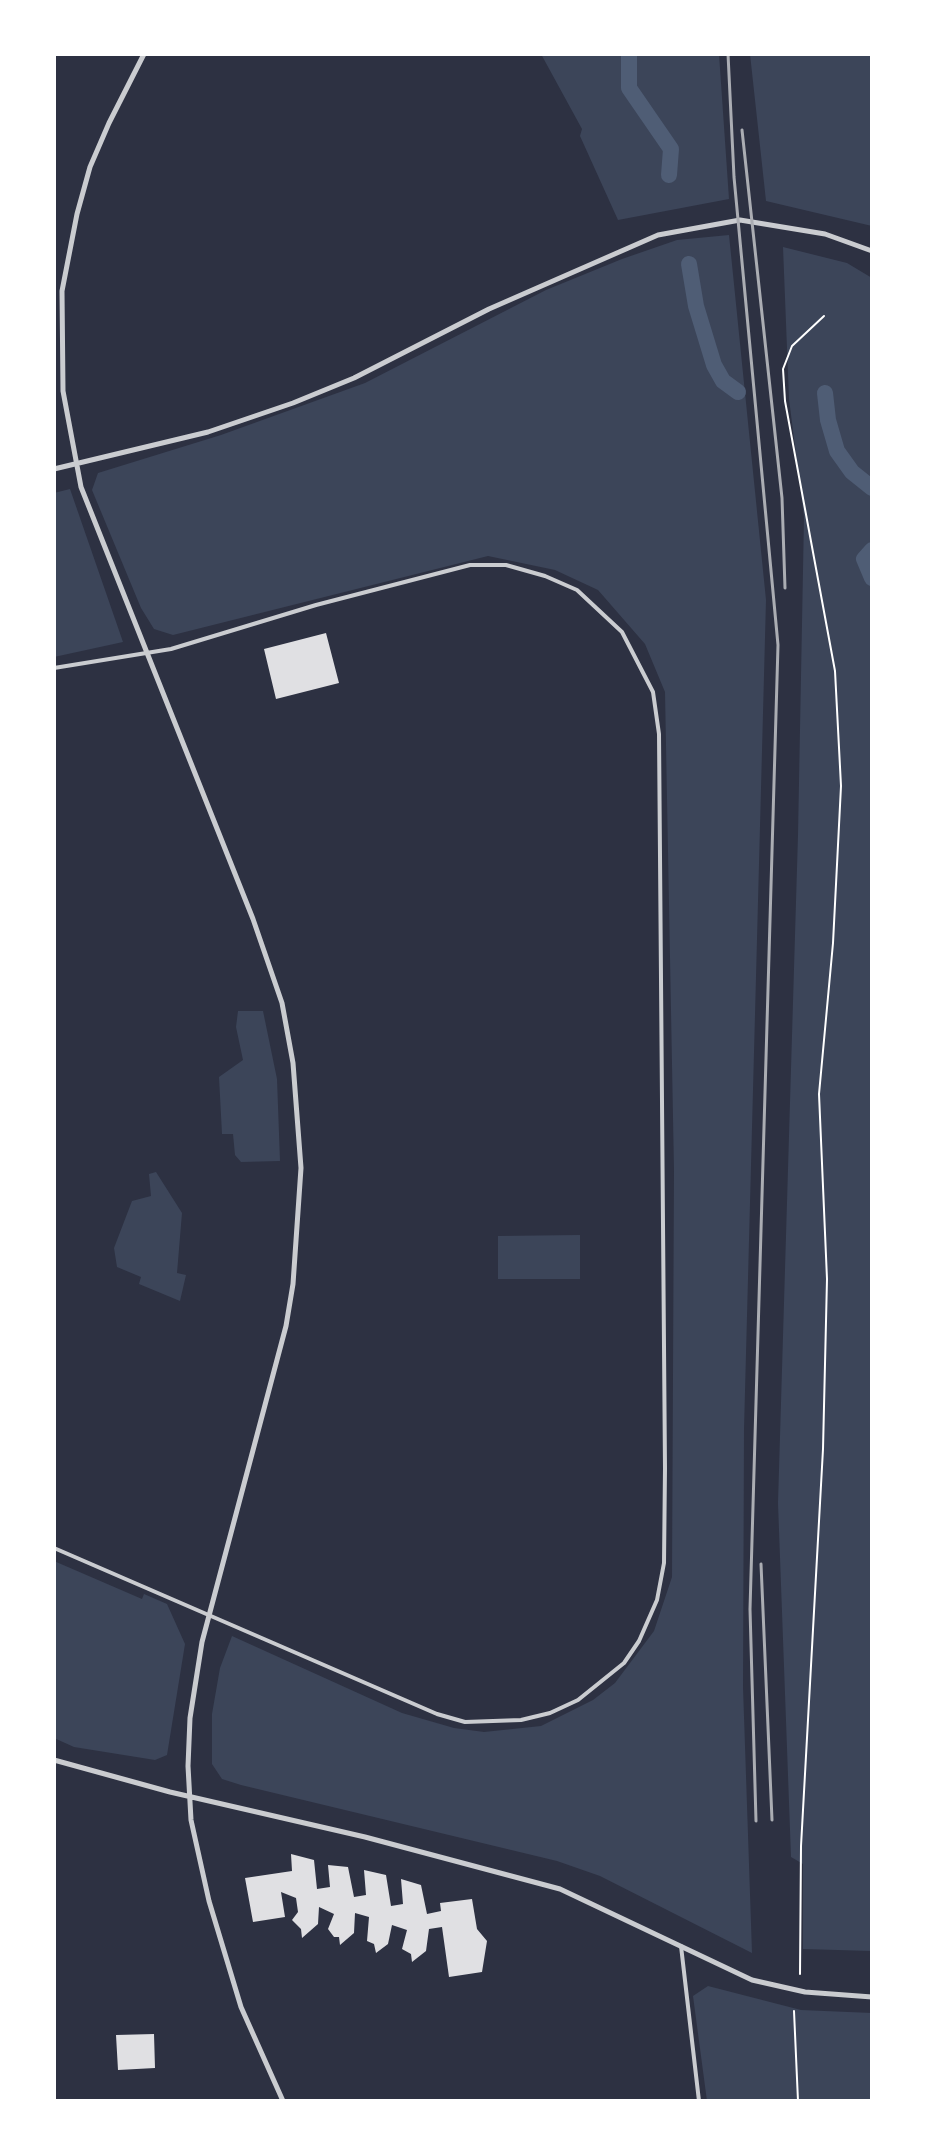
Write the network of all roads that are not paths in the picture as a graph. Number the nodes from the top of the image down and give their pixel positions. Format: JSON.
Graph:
{"nodes":[{"id":1,"x":144,"y":54,"type":"edge"},
{"id":2,"x":872,"y":251,"type":"edge"},
{"id":3,"x":75,"y":464,"type":"junction"},
{"id":4,"x":54,"y":469,"type":"edge"},
{"id":5,"x":147,"y":652,"type":"junction"},
{"id":6,"x":54,"y":668,"type":"edge"},
{"id":7,"x":54,"y":1548,"type":"edge"},
{"id":8,"x":208,"y":1615,"type":"junction"},
{"id":9,"x":54,"y":1760,"type":"edge"},
{"id":10,"x":190,"y":1797,"type":"junction"},
{"id":11,"x":681,"y":1946,"type":"junction"},
{"id":12,"x":872,"y":1997,"type":"edge"},
{"id":13,"x":283,"y":2101,"type":"edge"},
{"id":14,"x":699,"y":2101,"type":"edge"}],
"edges":[{"from":1,"to":3,"type":"street"},
{"from":2,"to":3,"type":"street"},
{"from":3,"to":4,"type":"street"},
{"from":3,"to":5,"type":"street"},
{"from":5,"to":6,"type":"street"},
{"from":5,"to":8,"type":"street"},
{"from":5,"to":8,"type":"street"},
{"from":7,"to":8,"type":"street"},
{"from":8,"to":10,"type":"street"},
{"from":9,"to":10,"type":"street"},
{"from":10,"to":11,"type":"street"},
{"from":10,"to":13,"type":"street"},
{"from":11,"to":12,"type":"street"},
{"from":11,"to":14,"type":"street"}]}
